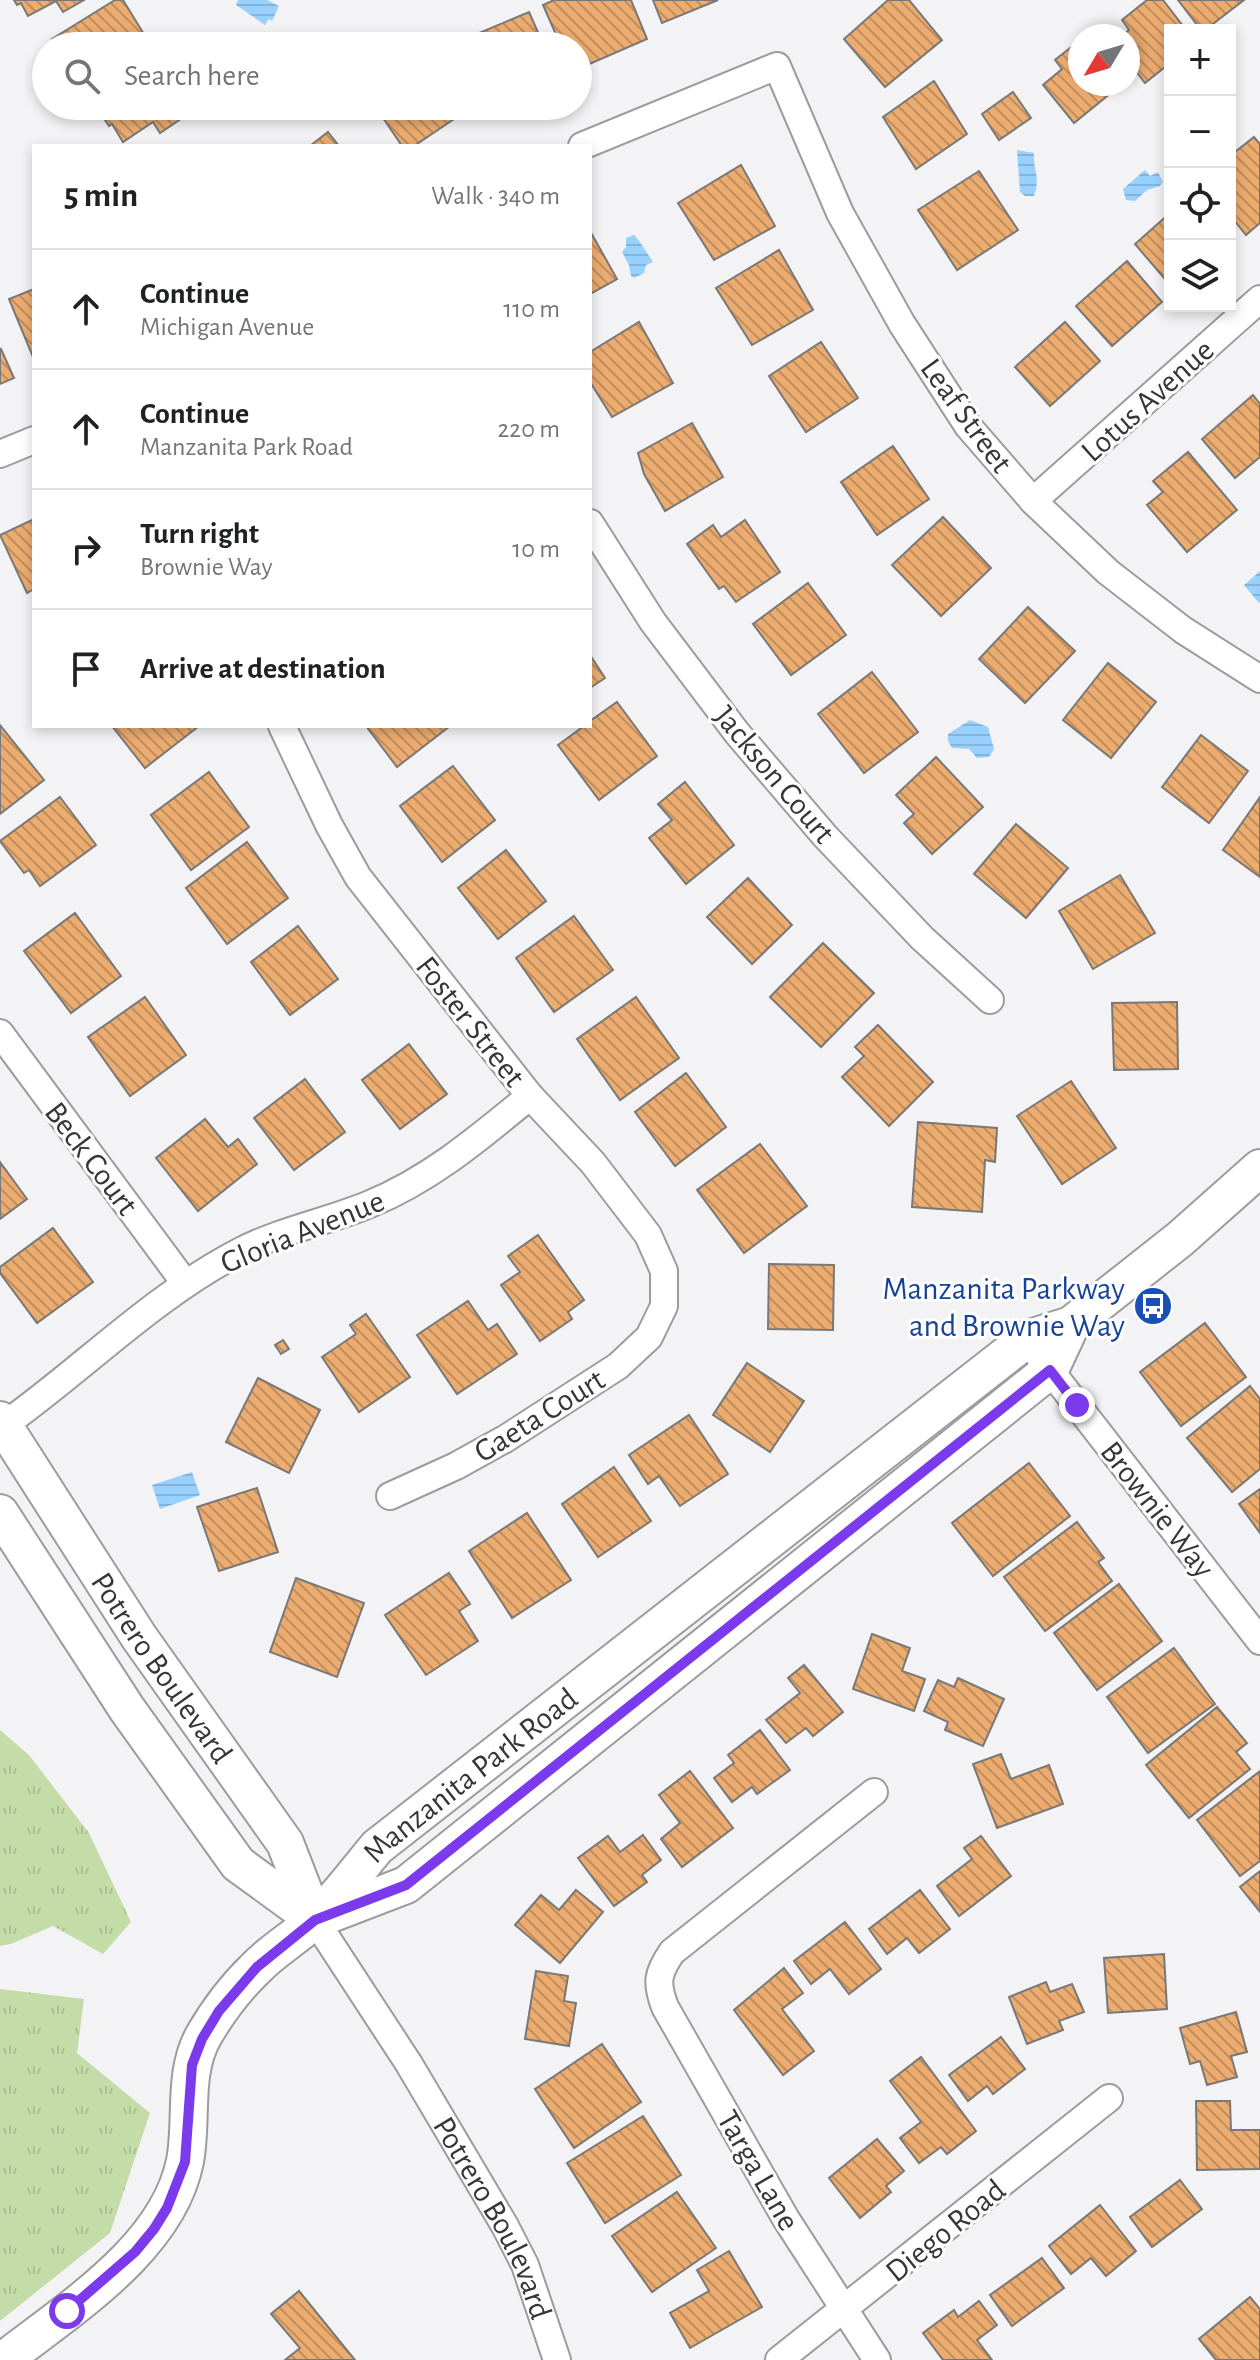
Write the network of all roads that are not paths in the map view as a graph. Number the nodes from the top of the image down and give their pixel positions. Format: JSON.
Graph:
{"nodes":[{"id":1,"x":587,"y":144,"type":"edge"},
{"id":2,"x":1260,"y":299,"type":"edge"},
{"id":3,"x":32,"y":441,"type":"edge"},
{"id":4,"x":0,"y":454,"type":"edge"},
{"id":5,"x":1033,"y":501,"type":"junction"},
{"id":6,"x":592,"y":526,"type":"edge"},
{"id":7,"x":1260,"y":679,"type":"edge"},
{"id":8,"x":283,"y":728,"type":"edge"},
{"id":9,"x":990,"y":1000,"type":"dead end"},
{"id":10,"x":0,"y":1033,"type":"edge"},
{"id":11,"x":530,"y":1096,"type":"junction"},
{"id":12,"x":1260,"y":1168,"type":"edge"},
{"id":13,"x":185,"y":1283,"type":"junction"},
{"id":14,"x":664,"y":1306,"type":"joint"},
{"id":15,"x":1071,"y":1325,"type":"junction"},
{"id":16,"x":1027,"y":1339,"type":"junction"},
{"id":17,"x":1050,"y":1370,"type":"junction"},
{"id":18,"x":1,"y":1425,"type":"edge"},
{"id":19,"x":390,"y":1496,"type":"dead end"},
{"id":20,"x":0,"y":1513,"type":"edge"},
{"id":21,"x":1260,"y":1641,"type":"edge"},
{"id":22,"x":874,"y":1792,"type":"dead end"},
{"id":23,"x":315,"y":1920,"type":"junction"},
{"id":24,"x":1109,"y":2098,"type":"dead end"},
{"id":25,"x":845,"y":2309,"type":"junction"},
{"id":26,"x":4,"y":2360,"type":"edge"},
{"id":27,"x":557,"y":2360,"type":"edge"},
{"id":28,"x":779,"y":2360,"type":"edge"},
{"id":29,"x":877,"y":2360,"type":"edge"}],
"edges":[{"from":1,"to":5,"type":"street","name":"Leaf Street"},
{"from":2,"to":5,"type":"street","name":"Lotus Avenue"},
{"from":3,"to":4,"type":"street"},
{"from":5,"to":7,"type":"street","name":"Leaf Street"},
{"from":6,"to":9,"type":"street","name":"Jackson Court"},
{"from":8,"to":11,"type":"street","name":"Foster Street"},
{"from":10,"to":13,"type":"street","name":"Beck Court"},
{"from":11,"to":13,"type":"street","name":"Gloria Avenue"},
{"from":11,"to":14,"type":"street","name":"Foster Street"},
{"from":12,"to":15,"type":"street","name":"Manzanita Park Road"},
{"from":13,"to":18,"type":"street","name":"Gloria Avenue"},
{"from":14,"to":19,"type":"street","name":"Gaeta Court"},
{"from":15,"to":16,"type":"street","name":"Manzanita Park Road"},
{"from":15,"to":17,"type":"street","name":"Manzanita Park Road"},
{"from":16,"to":17,"type":"street","name":"Brownie Way"},
{"from":16,"to":23,"type":"street","name":"Manzanita Park Road"},
{"from":17,"to":21,"type":"street","name":"Brownie Way"},
{"from":17,"to":23,"type":"street","name":"Manzanita Park Road"},
{"from":18,"to":23,"type":"street","name":"Potrero Boulevard"},
{"from":20,"to":23,"type":"street","name":"Potrero Boulevard"},
{"from":22,"to":25,"type":"street","name":"Targa Lane"},
{"from":23,"to":26,"type":"street"},
{"from":23,"to":27,"type":"street","name":"Potrero Boulevard"},
{"from":24,"to":25,"type":"street","name":"Diego Road"},
{"from":25,"to":28,"type":"street","name":"Diego Road"},
{"from":25,"to":29,"type":"street","name":"Targa Lane"}]}
